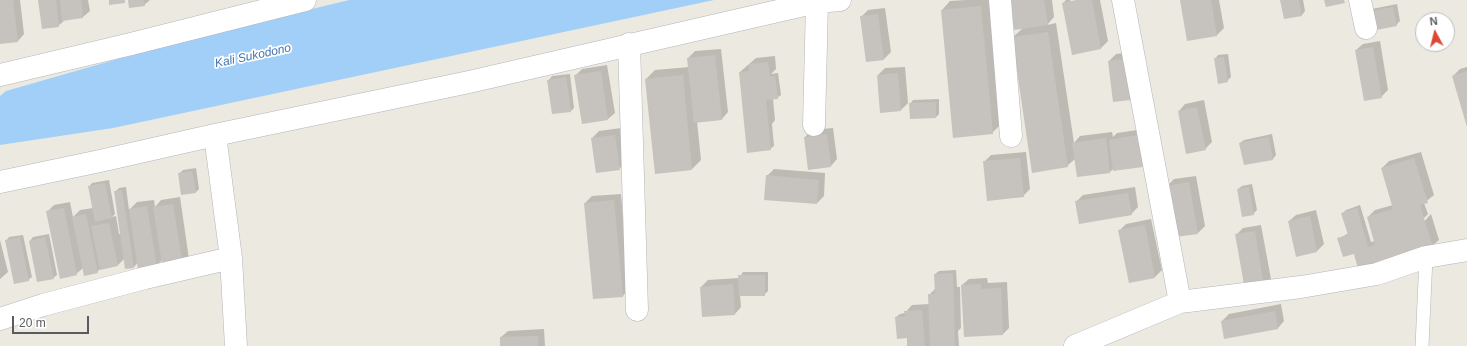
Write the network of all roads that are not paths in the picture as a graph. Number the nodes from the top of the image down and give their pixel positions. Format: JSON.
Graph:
{"nodes":[{"id":1,"x":305,"y":0,"type":"edge"},
{"id":2,"x":840,"y":0,"type":"edge"},
{"id":3,"x":1000,"y":0,"type":"edge"},
{"id":4,"x":1123,"y":0,"type":"edge"},
{"id":5,"x":1360,"y":0,"type":"edge"},
{"id":6,"x":817,"y":2,"type":"junction"},
{"id":7,"x":1366,"y":28,"type":"dead end"},
{"id":8,"x":629,"y":44,"type":"junction"},
{"id":9,"x":0,"y":75,"type":"edge"},
{"id":10,"x":814,"y":125,"type":"dead end"},
{"id":11,"x":215,"y":134,"type":"junction"},
{"id":12,"x":1011,"y":136,"type":"dead end"},
{"id":13,"x":0,"y":182,"type":"edge"},
{"id":14,"x":1467,"y":250,"type":"edge"},
{"id":15,"x":231,"y":258,"type":"junction"},
{"id":16,"x":1426,"y":258,"type":"junction"},
{"id":17,"x":1180,"y":302,"type":"junction"},
{"id":18,"x":637,"y":310,"type":"dead end"},
{"id":19,"x":0,"y":319,"type":"edge"},
{"id":20,"x":236,"y":346,"type":"edge"},
{"id":21,"x":1075,"y":346,"type":"edge"},
{"id":22,"x":1422,"y":346,"type":"edge"}],
"edges":[{"from":1,"to":9,"type":"street"},
{"from":2,"to":6,"type":"street"},
{"from":3,"to":12,"type":"street"},
{"from":4,"to":17,"type":"street"},
{"from":5,"to":7,"type":"street"},
{"from":6,"to":8,"type":"street"},
{"from":6,"to":10,"type":"street"},
{"from":8,"to":11,"type":"street"},
{"from":8,"to":18,"type":"street"},
{"from":11,"to":13,"type":"street"},
{"from":11,"to":15,"type":"street"},
{"from":14,"to":16,"type":"street"},
{"from":15,"to":19,"type":"street"},
{"from":15,"to":20,"type":"street"},
{"from":16,"to":17,"type":"street"},
{"from":16,"to":22,"type":"lane"},
{"from":17,"to":21,"type":"street"}]}
